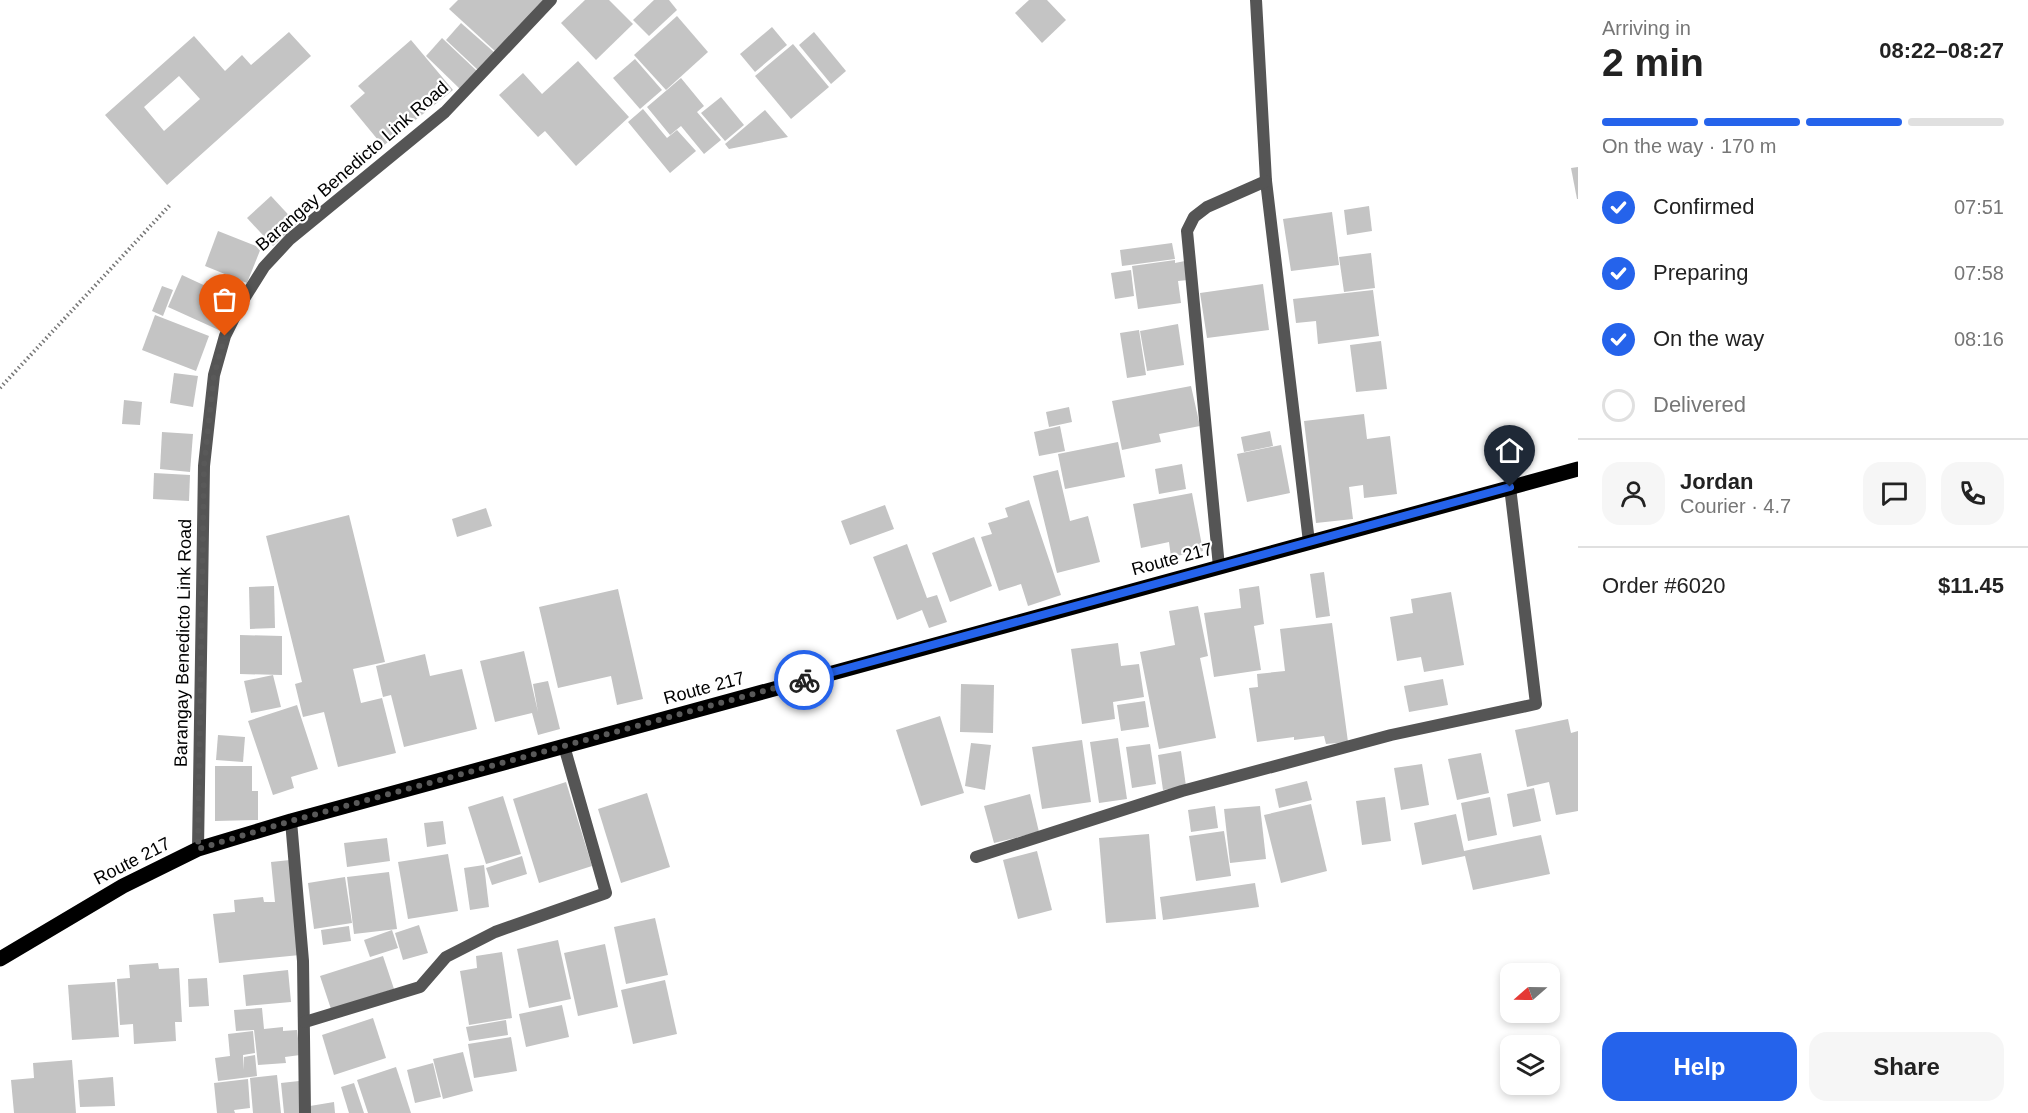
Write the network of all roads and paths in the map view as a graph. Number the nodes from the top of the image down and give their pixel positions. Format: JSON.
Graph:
{"nodes":[{"id":1,"x":551,"y":0,"type":"edge"},
{"id":2,"x":1256,"y":0,"type":"edge"},
{"id":3,"x":1266,"y":181,"type":"junction"},
{"id":4,"x":170,"y":205,"type":"dead end"},
{"id":5,"x":0,"y":388,"type":"edge"},
{"id":6,"x":1578,"y":469,"type":"edge"},
{"id":7,"x":1510,"y":487,"type":"junction"},
{"id":8,"x":1309,"y":542,"type":"junction"},
{"id":9,"x":1219,"y":567,"type":"junction"},
{"id":10,"x":564,"y":746,"type":"junction"},
{"id":11,"x":291,"y":821,"type":"junction"},
{"id":12,"x":198,"y":849,"type":"junction"},
{"id":13,"x":976,"y":856,"type":"dead end"},
{"id":14,"x":0,"y":959,"type":"edge"},
{"id":15,"x":305,"y":1022,"type":"junction"},
{"id":16,"x":305,"y":1113,"type":"edge"}],
"edges":[{"from":1,"to":12,"type":"street","name":"Barangay Benedicto Link Road"},
{"from":2,"to":3,"type":"street"},
{"from":3,"to":8,"type":"street"},
{"from":3,"to":9,"type":"street"},
{"from":4,"to":5,"type":"path"},
{"from":6,"to":7,"type":"main road","name":"Route 217"},
{"from":7,"to":8,"type":"main road","name":"Route 217"},
{"from":7,"to":13,"type":"street"},
{"from":8,"to":9,"type":"main road","name":"Route 217"},
{"from":9,"to":10,"type":"main road","name":"Route 217"},
{"from":10,"to":11,"type":"main road","name":"Route 217"},
{"from":10,"to":15,"type":"street"},
{"from":11,"to":12,"type":"main road","name":"Route 217"},
{"from":11,"to":15,"type":"street"},
{"from":12,"to":14,"type":"main road","name":"Route 217"},
{"from":15,"to":16,"type":"street"}]}
